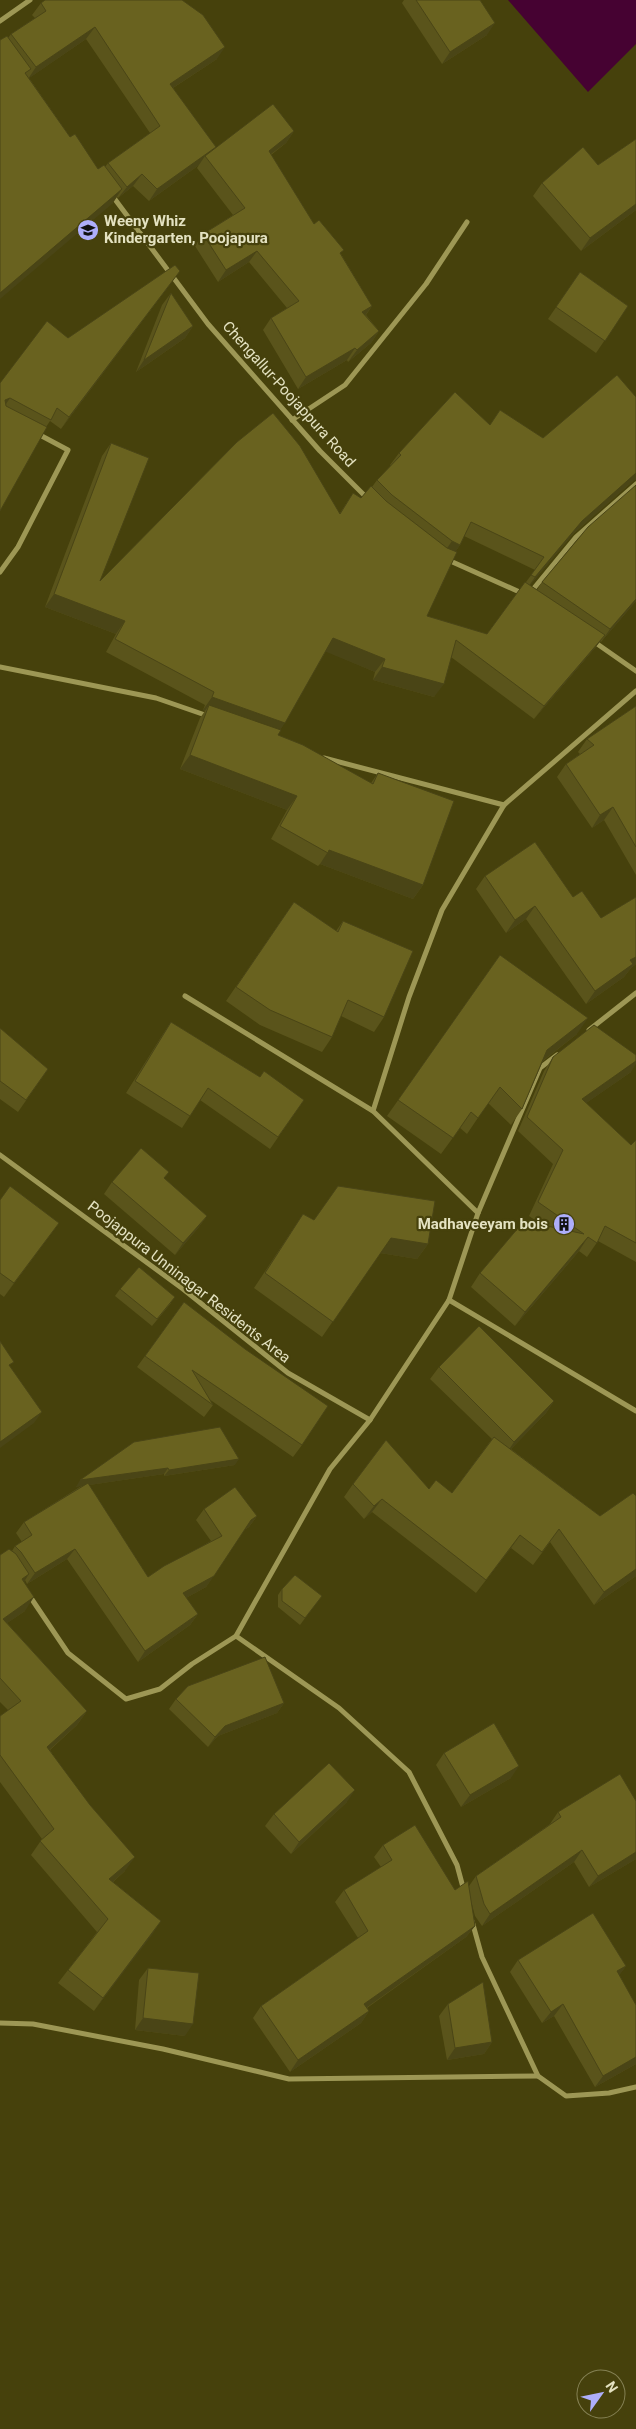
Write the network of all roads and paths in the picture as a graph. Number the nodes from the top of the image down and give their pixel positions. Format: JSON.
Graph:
{"nodes":[{"id":1,"x":30,"y":0,"type":"edge"},
{"id":2,"x":0,"y":21,"type":"edge"},
{"id":3,"x":110,"y":192,"type":"edge"},
{"id":4,"x":467,"y":222,"type":"dead end"},
{"id":5,"x":292,"y":420,"type":"junction"},
{"id":6,"x":34,"y":432,"type":"edge"},
{"id":7,"x":636,"y":484,"type":"edge"},
{"id":8,"x":373,"y":504,"type":"edge"},
{"id":9,"x":441,"y":558,"type":"edge"},
{"id":10,"x":0,"y":572,"type":"edge"},
{"id":11,"x":527,"y":596,"type":"junction"},
{"id":12,"x":535,"y":602,"type":"edge"},
{"id":13,"x":583,"y":634,"type":"edge"},
{"id":14,"x":0,"y":667,"type":"edge"},
{"id":15,"x":636,"y":671,"type":"edge"},
{"id":16,"x":636,"y":690,"type":"edge"},
{"id":17,"x":219,"y":720,"type":"edge"},
{"id":18,"x":317,"y":756,"type":"edge"},
{"id":19,"x":504,"y":805,"type":"junction"},
{"id":20,"x":636,"y":993,"type":"edge"},
{"id":21,"x":185,"y":996,"type":"dead end"},
{"id":22,"x":584,"y":1034,"type":"edge"},
{"id":23,"x":562,"y":1051,"type":"edge"},
{"id":24,"x":373,"y":1111,"type":"junction"},
{"id":25,"x":0,"y":1155,"type":"edge"},
{"id":26,"x":478,"y":1213,"type":"junction"},
{"id":27,"x":449,"y":1300,"type":"junction"},
{"id":28,"x":636,"y":1411,"type":"edge"},
{"id":29,"x":370,"y":1420,"type":"junction"},
{"id":30,"x":26,"y":1589,"type":"edge"},
{"id":31,"x":236,"y":1636,"type":"junction"},
{"id":32,"x":467,"y":1902,"type":"edge"},
{"id":33,"x":469,"y":1911,"type":"edge"},
{"id":34,"x":0,"y":2023,"type":"edge"},
{"id":35,"x":538,"y":2076,"type":"junction"},
{"id":36,"x":636,"y":2088,"type":"edge"}],
"edges":[{"from":1,"to":2,"type":"street"},
{"from":3,"to":5,"type":"street","name":"Chengallur-Poojappura Road"},
{"from":4,"to":5,"type":"street"},
{"from":5,"to":8,"type":"street","name":"Chengallur-Poojappura Road"},
{"from":6,"to":10,"type":"street"},
{"from":7,"to":11,"type":"street"},
{"from":9,"to":11,"type":"street"},
{"from":11,"to":12,"type":"street"},
{"from":13,"to":15,"type":"street"},
{"from":14,"to":17,"type":"street"},
{"from":16,"to":19,"type":"street"},
{"from":18,"to":19,"type":"street"},
{"from":19,"to":24,"type":"street"},
{"from":20,"to":22,"type":"street"},
{"from":21,"to":24,"type":"street"},
{"from":23,"to":26,"type":"street"},
{"from":24,"to":26,"type":"street"},
{"from":25,"to":29,"type":"street","name":"Poojappura Unninagar Residents Area"},
{"from":26,"to":27,"type":"street"},
{"from":27,"to":28,"type":"street"},
{"from":27,"to":29,"type":"street"},
{"from":29,"to":31,"type":"street"},
{"from":30,"to":31,"type":"street"},
{"from":31,"to":32,"type":"street"},
{"from":33,"to":35,"type":"street"},
{"from":34,"to":35,"type":"street"},
{"from":35,"to":36,"type":"street"}]}
